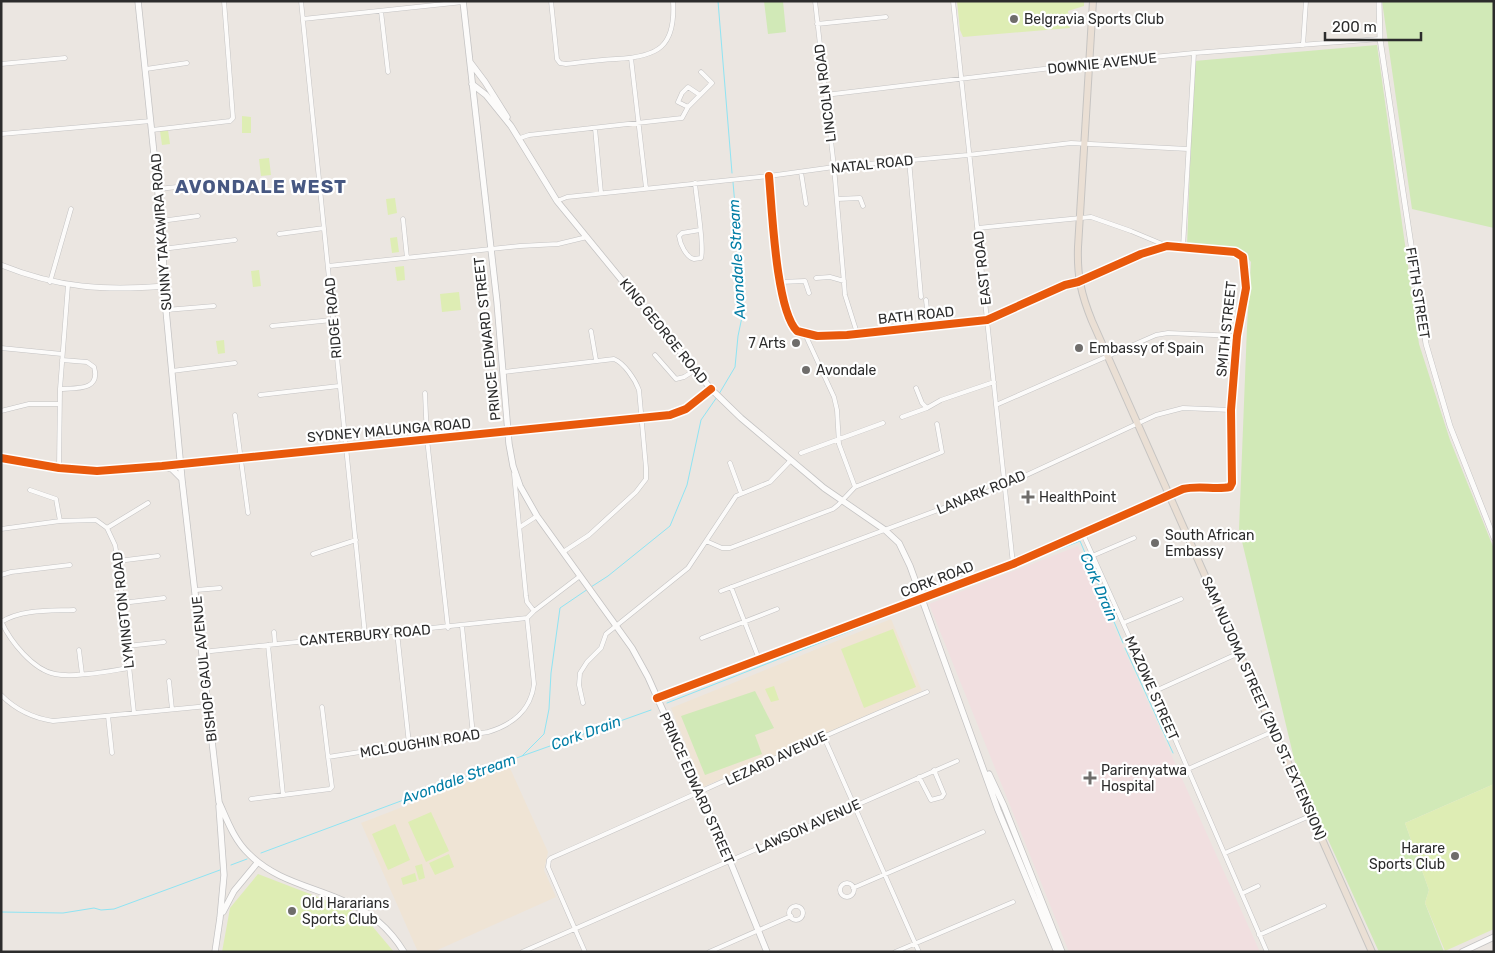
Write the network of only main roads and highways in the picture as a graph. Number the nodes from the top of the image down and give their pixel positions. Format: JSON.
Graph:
{"nodes":[{"id":1,"x":138,"y":1,"type":"edge"},
{"id":2,"x":1092,"y":1,"type":"edge"},
{"id":3,"x":463,"y":2,"type":"edge"},
{"id":4,"x":470,"y":62,"type":"junction"},
{"id":5,"x":485,"y":82,"type":"junction"},
{"id":6,"x":472,"y":84,"type":"junction"},
{"id":7,"x":486,"y":95,"type":"junction"},
{"id":8,"x":474,"y":105,"type":"junction"},
{"id":9,"x":511,"y":126,"type":"junction"},
{"id":10,"x":180,"y":464,"type":"joint"},
{"id":11,"x":162,"y":466,"type":"road end"},
{"id":12,"x":182,"y":480,"type":"junction"},
{"id":13,"x":981,"y":759,"type":"junction"},
{"id":14,"x":218,"y":802,"type":"junction"},
{"id":15,"x":258,"y":862,"type":"junction"},
{"id":16,"x":220,"y":918,"type":"junction"},
{"id":17,"x":1494,"y":938,"type":"edge"},
{"id":18,"x":215,"y":952,"type":"edge"},
{"id":19,"x":404,"y":952,"type":"edge"},
{"id":20,"x":767,"y":952,"type":"edge"},
{"id":21,"x":1057,"y":952,"type":"edge"},
{"id":22,"x":1062,"y":952,"type":"edge"},
{"id":23,"x":1372,"y":952,"type":"edge"},
{"id":24,"x":1462,"y":952,"type":"edge"}],
"edges":[{"from":1,"to":10,"type":"main road","name":"SUNNY TAKAWIRA ROAD"},
{"from":2,"to":23,"type":"highway","name":"SAM NUJOMA STREET (2ND ST. EXTENSION)"},
{"from":3,"to":4,"type":"main road"},
{"from":4,"to":5,"type":"main road","name":"KING GEORGE ROAD"},
{"from":4,"to":6,"type":"main road","name":"PRINCE EDWARD STREET"},
{"from":5,"to":6,"type":"main road"},
{"from":5,"to":9,"type":"main road","name":"KING GEORGE ROAD"},
{"from":6,"to":7,"type":"main road","name":"KING GEORGE ROAD"},
{"from":6,"to":8,"type":"main road","name":"PRINCE EDWARD STREET"},
{"from":7,"to":8,"type":"main road"},
{"from":7,"to":9,"type":"main road","name":"KING GEORGE ROAD"},
{"from":8,"to":20,"type":"main road","name":"PRINCE EDWARD STREET"},
{"from":9,"to":13,"type":"main road","name":"KING GEORGE ROAD"},
{"from":10,"to":12,"type":"main road","name":"BISHOP GAUL AVENUE"},
{"from":11,"to":12,"type":"main road"},
{"from":12,"to":14,"type":"main road","name":"BISHOP GAUL AVENUE"},
{"from":13,"to":21,"type":"main road"},
{"from":13,"to":22,"type":"main road"},
{"from":14,"to":15,"type":"main road","name":"BISHOP GAUL AVENUE"},
{"from":14,"to":16,"type":"main road"},
{"from":15,"to":16,"type":"main road"},
{"from":15,"to":19,"type":"main road","name":"BISHOP GAUL AVENUE"},
{"from":16,"to":18,"type":"main road"},
{"from":17,"to":24,"type":"main road"}]}
